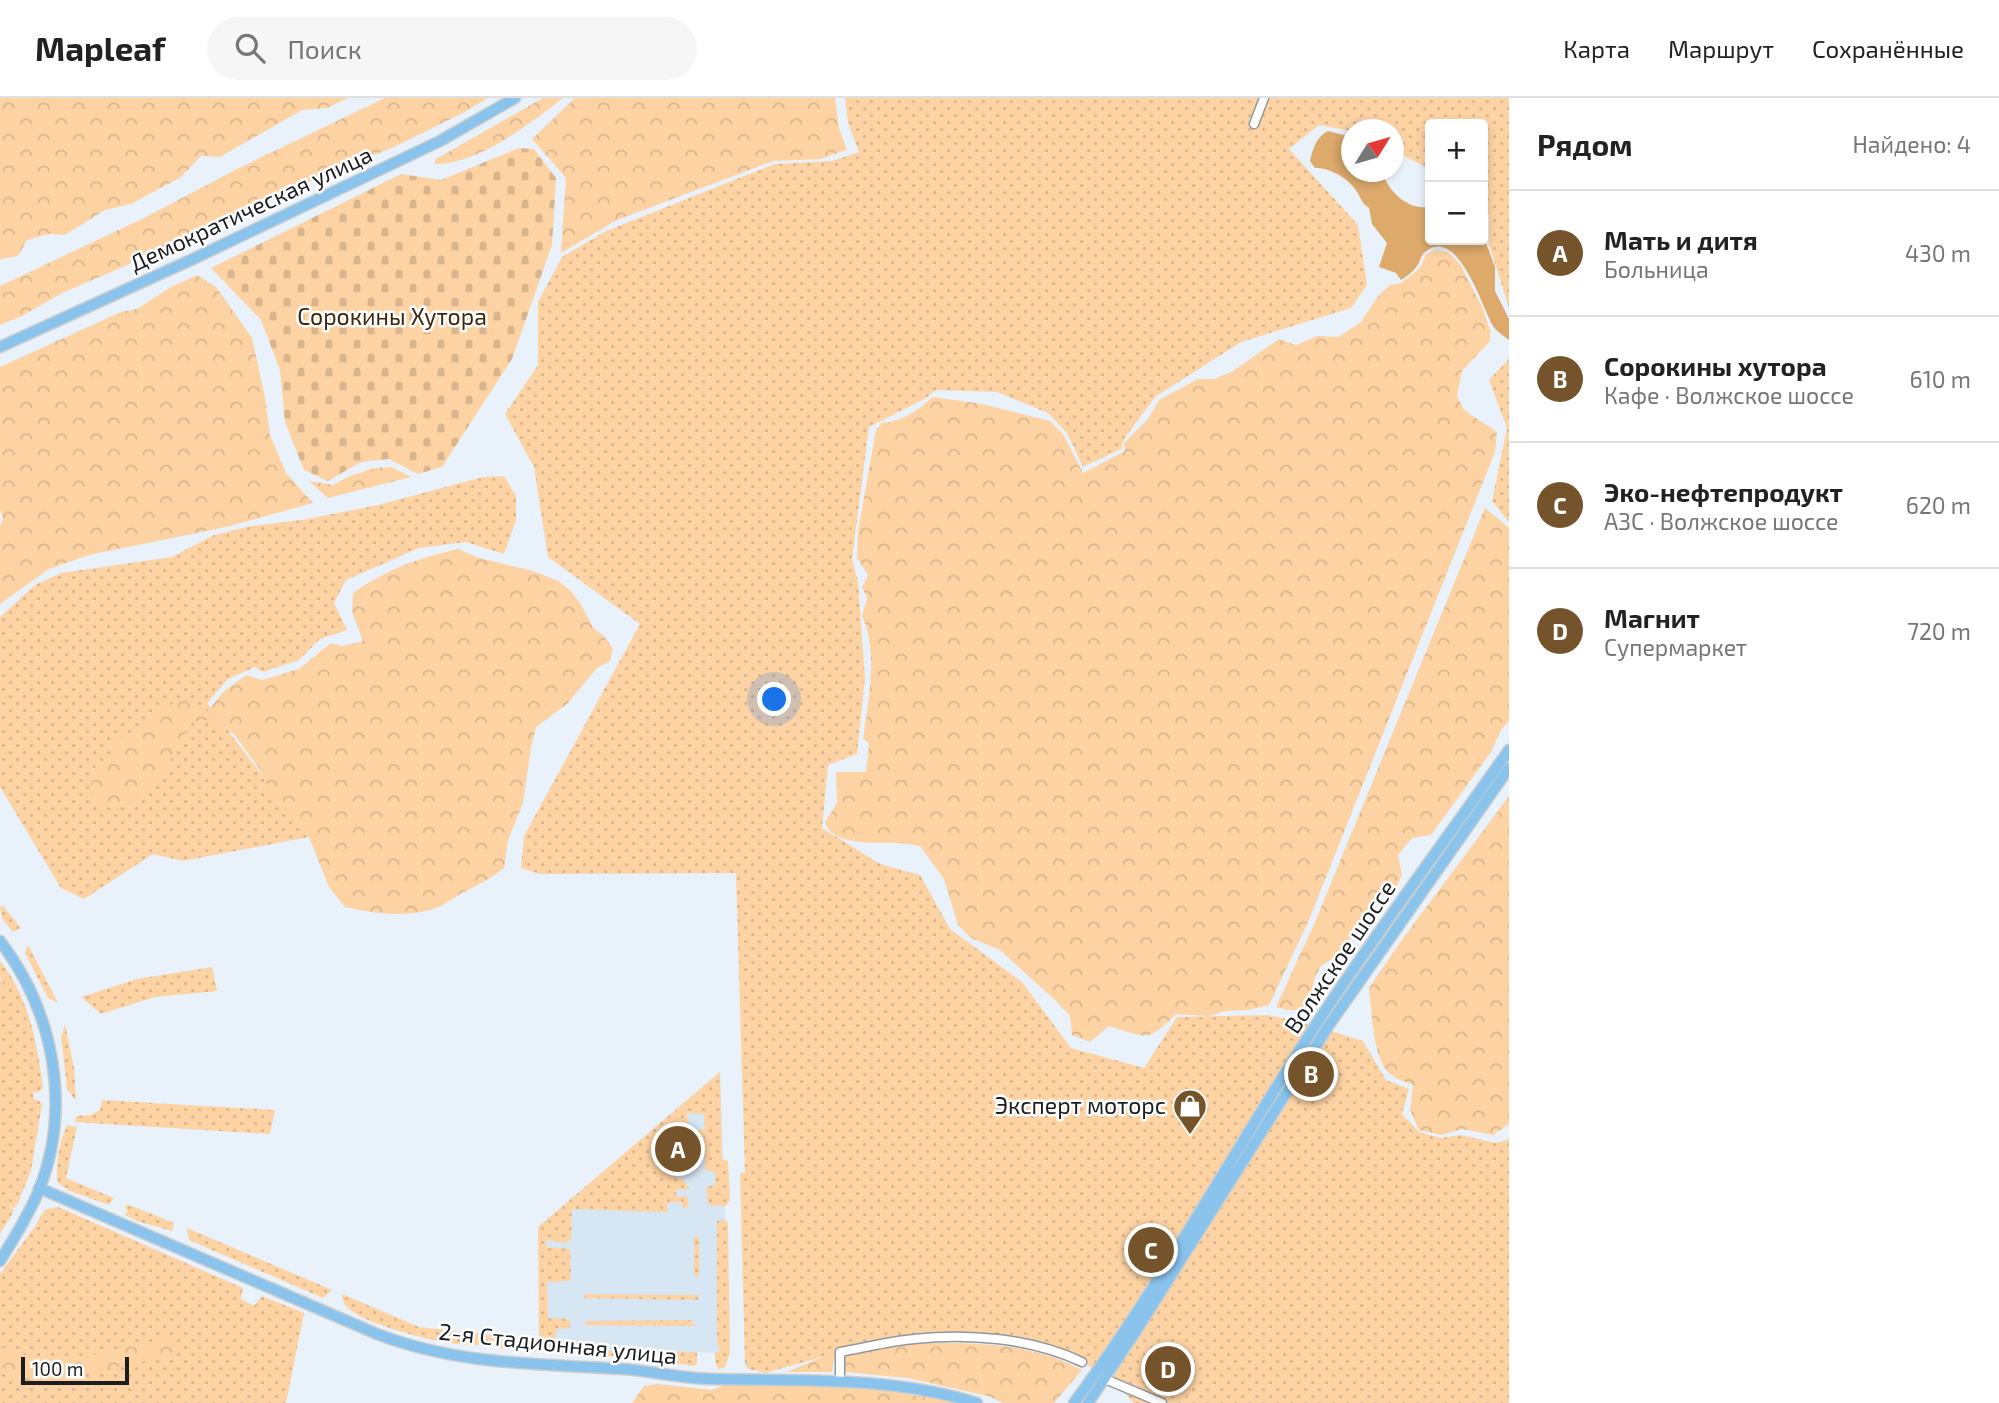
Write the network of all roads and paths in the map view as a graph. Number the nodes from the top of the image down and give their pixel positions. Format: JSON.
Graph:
{"nodes":[{"id":1,"x":515,"y":98,"type":"edge"},
{"id":2,"x":1264,"y":98,"type":"edge"},
{"id":3,"x":1254,"y":124,"type":"dead end"},
{"id":4,"x":0,"y":347,"type":"edge"},
{"id":5,"x":1509,"y":750,"type":"edge"},
{"id":6,"x":1509,"y":768,"type":"edge"},
{"id":7,"x":0,"y":941,"type":"edge"},
{"id":8,"x":39,"y":1188,"type":"junction"},
{"id":9,"x":0,"y":1261,"type":"edge"},
{"id":10,"x":1082,"y":1362,"type":"dead end"},
{"id":11,"x":1105,"y":1379,"type":"junction"},
{"id":12,"x":840,"y":1381,"type":"junction"},
{"id":13,"x":977,"y":1403,"type":"edge"},
{"id":14,"x":1074,"y":1403,"type":"edge"},
{"id":15,"x":1088,"y":1403,"type":"edge"},
{"id":16,"x":1162,"y":1403,"type":"edge"}],
"edges":[{"from":1,"to":4,"type":"main road","name":"Демократическая улица"},
{"from":2,"to":3,"type":"street"},
{"from":5,"to":14,"type":"main road","name":"Волжское шоссе"},
{"from":6,"to":11,"type":"main road","name":"Волжское шоссе"},
{"from":7,"to":8,"type":"main road"},
{"from":8,"to":9,"type":"main road"},
{"from":8,"to":12,"type":"main road","name":"2-я Стадионная улица"},
{"from":10,"to":12,"type":"street"},
{"from":11,"to":15,"type":"main road","name":"Волжское шоссе"},
{"from":11,"to":16,"type":"street"},
{"from":12,"to":13,"type":"main road","name":"2-я Стадионная улица"}]}
